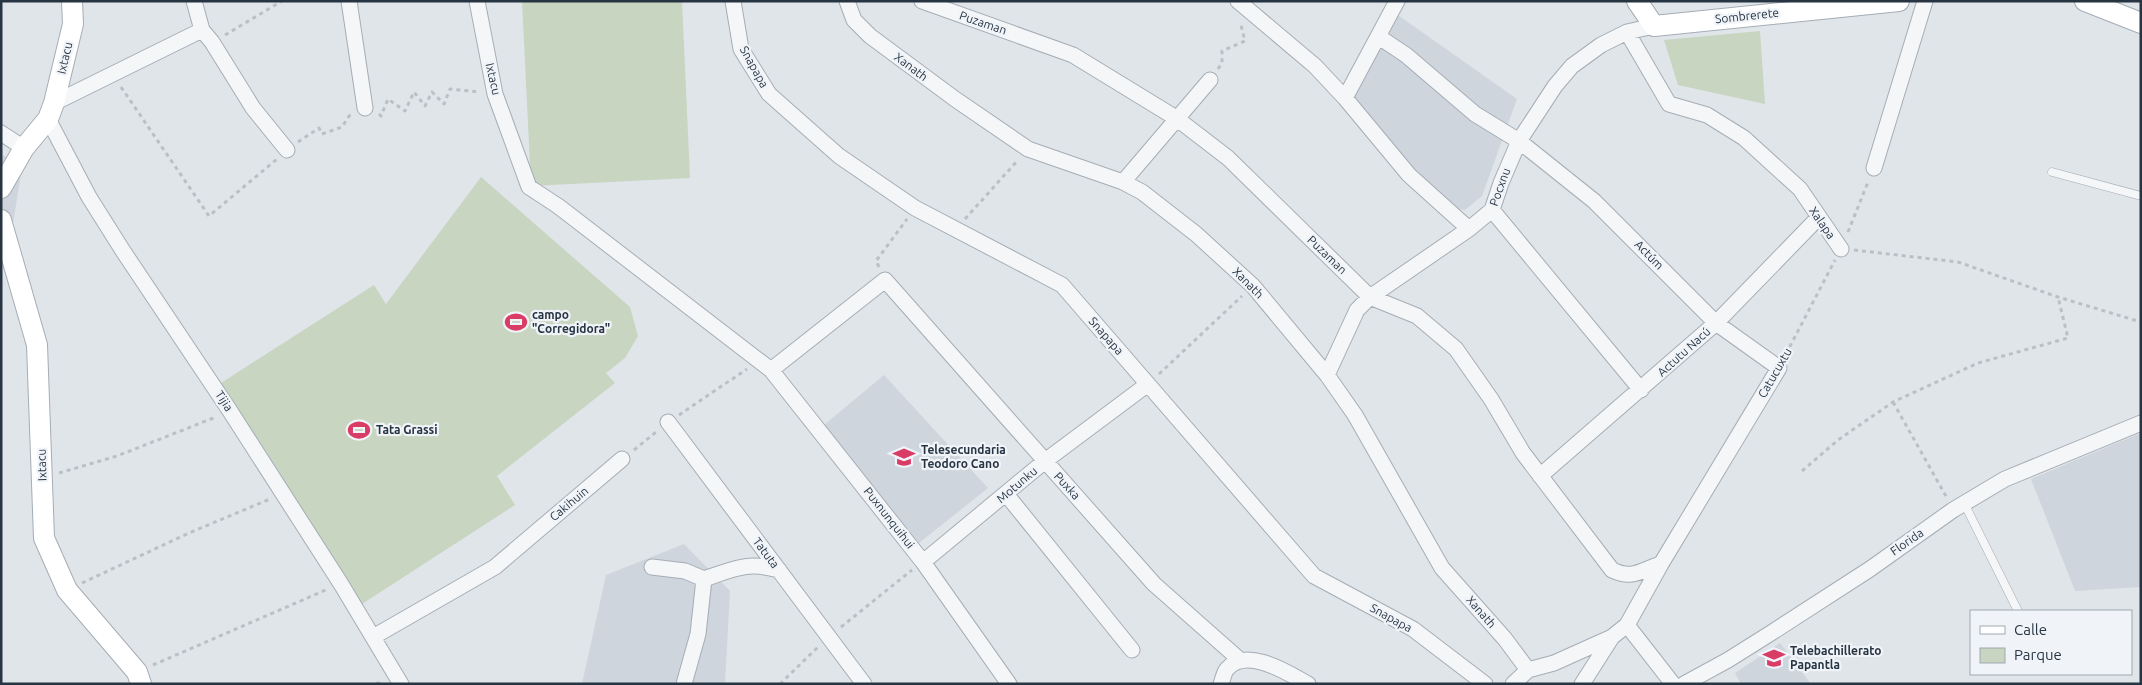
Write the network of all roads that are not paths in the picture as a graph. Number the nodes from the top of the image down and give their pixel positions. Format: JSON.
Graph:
{"nodes":[{"id":1,"x":72,"y":1,"type":"edge"},
{"id":2,"x":194,"y":1,"type":"edge"},
{"id":3,"x":349,"y":1,"type":"edge"},
{"id":4,"x":477,"y":1,"type":"edge"},
{"id":5,"x":733,"y":1,"type":"edge"},
{"id":6,"x":847,"y":1,"type":"edge"},
{"id":7,"x":922,"y":1,"type":"edge"},
{"id":8,"x":1238,"y":1,"type":"edge"},
{"id":9,"x":1397,"y":1,"type":"edge"},
{"id":10,"x":1637,"y":1,"type":"edge"},
{"id":11,"x":1899,"y":1,"type":"edge"},
{"id":12,"x":1925,"y":1,"type":"edge"},
{"id":13,"x":2086,"y":1,"type":"edge"},
{"id":14,"x":2141,"y":23,"type":"edge"},
{"id":15,"x":1654,"y":26,"type":"junction"},
{"id":16,"x":202,"y":30,"type":"junction"},
{"id":17,"x":1627,"y":32,"type":"junction"},
{"id":18,"x":1379,"y":37,"type":"junction"},
{"id":19,"x":1210,"y":80,"type":"road end"},
{"id":20,"x":1345,"y":98,"type":"junction"},
{"id":21,"x":364,"y":108,"type":"road end"},
{"id":22,"x":51,"y":111,"type":"junction"},
{"id":23,"x":1176,"y":118,"type":"junction"},
{"id":24,"x":1,"y":133,"type":"edge"},
{"id":25,"x":1519,"y":141,"type":"junction"},
{"id":26,"x":24,"y":148,"type":"junction"},
{"id":27,"x":286,"y":150,"type":"road end"},
{"id":28,"x":1874,"y":168,"type":"road end"},
{"id":29,"x":2052,"y":172,"type":"dead end"},
{"id":30,"x":1123,"y":182,"type":"junction"},
{"id":31,"x":1,"y":188,"type":"edge"},
{"id":32,"x":2141,"y":196,"type":"edge"},
{"id":33,"x":1492,"y":210,"type":"junction"},
{"id":34,"x":1818,"y":218,"type":"junction"},
{"id":35,"x":1,"y":221,"type":"edge"},
{"id":36,"x":1469,"y":229,"type":"junction"},
{"id":37,"x":1841,"y":249,"type":"road end"},
{"id":38,"x":1370,"y":297,"type":"junction"},
{"id":39,"x":1716,"y":323,"type":"junction"},
{"id":40,"x":765,"y":365,"type":"junction"},
{"id":41,"x":1779,"y":368,"type":"joint"},
{"id":42,"x":1327,"y":375,"type":"junction"},
{"id":43,"x":1148,"y":384,"type":"junction"},
{"id":44,"x":1641,"y":390,"type":"junction"},
{"id":45,"x":668,"y":422,"type":"road end"},
{"id":46,"x":2141,"y":423,"type":"edge"},
{"id":47,"x":622,"y":460,"type":"road end"},
{"id":48,"x":1045,"y":461,"type":"junction"},
{"id":49,"x":1540,"y":476,"type":"junction"},
{"id":50,"x":1006,"y":494,"type":"junction"},
{"id":51,"x":1959,"y":506,"type":"junction"},
{"id":52,"x":923,"y":562,"type":"junction"},
{"id":53,"x":1661,"y":564,"type":"junction"},
{"id":54,"x":652,"y":567,"type":"dead end"},
{"id":55,"x":779,"y":570,"type":"junction"},
{"id":56,"x":704,"y":579,"type":"junction"},
{"id":57,"x":2017,"y":610,"type":"edge"},
{"id":58,"x":1627,"y":625,"type":"junction"},
{"id":59,"x":373,"y":637,"type":"junction"},
{"id":60,"x":1612,"y":637,"type":"junction"},
{"id":61,"x":1132,"y":650,"type":"dead end"},
{"id":62,"x":1240,"y":660,"type":"junction"},
{"id":63,"x":1275,"y":667,"type":"junction"},
{"id":64,"x":1528,"y":670,"type":"junction"},
{"id":65,"x":139,"y":678,"type":"edge"},
{"id":66,"x":400,"y":684,"type":"edge"},
{"id":67,"x":684,"y":684,"type":"edge"},
{"id":68,"x":864,"y":684,"type":"edge"},
{"id":69,"x":1009,"y":684,"type":"edge"},
{"id":70,"x":1221,"y":684,"type":"edge"},
{"id":71,"x":1278,"y":684,"type":"edge"},
{"id":72,"x":1308,"y":684,"type":"edge"},
{"id":73,"x":1485,"y":684,"type":"edge"},
{"id":74,"x":1513,"y":684,"type":"edge"},
{"id":75,"x":1582,"y":684,"type":"edge"},
{"id":76,"x":1672,"y":684,"type":"edge"},
{"id":77,"x":1684,"y":684,"type":"edge"}],
"edges":[{"from":1,"to":22,"type":"street","name":"Ixtacu"},
{"from":2,"to":16,"type":"street"},
{"from":3,"to":21,"type":"street"},
{"from":4,"to":40,"type":"street","name":"Ixtacu"},
{"from":5,"to":43,"type":"street","name":"Snapapa"},
{"from":6,"to":30,"type":"street","name":"Xanath"},
{"from":7,"to":23,"type":"street","name":"Puzaman"},
{"from":8,"to":20,"type":"street"},
{"from":9,"to":18,"type":"street"},
{"from":10,"to":15,"type":"street"},
{"from":11,"to":15,"type":"street","name":"Sombrerete"},
{"from":12,"to":28,"type":"street"},
{"from":13,"to":14,"type":"street"},
{"from":15,"to":17,"type":"street","name":"Pocxnu"},
{"from":16,"to":22,"type":"street"},
{"from":16,"to":27,"type":"street"},
{"from":17,"to":25,"type":"street","name":"Pocxnu"},
{"from":17,"to":34,"type":"street","name":"Xalapa"},
{"from":18,"to":20,"type":"street"},
{"from":18,"to":25,"type":"street","name":"Actúm"},
{"from":19,"to":23,"type":"street"},
{"from":20,"to":36,"type":"street"},
{"from":22,"to":26,"type":"street","name":"Ixtacu"},
{"from":22,"to":59,"type":"street","name":"Tijia"},
{"from":23,"to":30,"type":"street"},
{"from":23,"to":38,"type":"street","name":"Puzaman"},
{"from":24,"to":26,"type":"street"},
{"from":25,"to":33,"type":"street","name":"Pocxnu"},
{"from":25,"to":39,"type":"street","name":"Actúm"},
{"from":26,"to":31,"type":"street","name":"Ixtacu"},
{"from":29,"to":32,"type":"lane"},
{"from":30,"to":42,"type":"street","name":"Xanath"},
{"from":33,"to":36,"type":"street","name":"Pocxnu"},
{"from":33,"to":44,"type":"street"},
{"from":34,"to":37,"type":"street","name":"Xalapa"},
{"from":34,"to":39,"type":"street","name":"Actutu Nacú"},
{"from":35,"to":65,"type":"street","name":"Ixtacu"},
{"from":36,"to":38,"type":"street","name":"Pocxnu"},
{"from":38,"to":42,"type":"street","name":"Pocxnu"},
{"from":38,"to":49,"type":"street","name":"Puzaman"},
{"from":39,"to":41,"type":"street","name":"Actúm"},
{"from":39,"to":44,"type":"street","name":"Actutu Nacú"},
{"from":40,"to":48,"type":"street","name":"Puxka"},
{"from":40,"to":52,"type":"street","name":"Puxnunquihui"},
{"from":41,"to":53,"type":"street","name":"Catucuxtu"},
{"from":42,"to":64,"type":"street","name":"Xanath"},
{"from":43,"to":48,"type":"street","name":"Motunku"},
{"from":43,"to":73,"type":"street","name":"Snapapa"},
{"from":44,"to":49,"type":"street","name":"Actutu Nacú"},
{"from":45,"to":55,"type":"street","name":"Tatuta"},
{"from":46,"to":51,"type":"street","name":"Florida"},
{"from":47,"to":59,"type":"street","name":"Cakihuin"},
{"from":48,"to":50,"type":"street","name":"Motunku"},
{"from":48,"to":62,"type":"street","name":"Puxka"},
{"from":49,"to":53,"type":"street","name":"Puzaman"},
{"from":50,"to":52,"type":"street","name":"Motunku"},
{"from":50,"to":61,"type":"street"},
{"from":51,"to":57,"type":"lane"},
{"from":51,"to":77,"type":"street","name":"Florida"},
{"from":52,"to":69,"type":"street","name":"Puxnunquihui"},
{"from":53,"to":58,"type":"street","name":"Catucuxtu"},
{"from":54,"to":56,"type":"street"},
{"from":55,"to":56,"type":"street"},
{"from":55,"to":68,"type":"street","name":"Tatuta"},
{"from":56,"to":67,"type":"street"},
{"from":58,"to":60,"type":"street","name":"Catucuxtu"},
{"from":58,"to":76,"type":"street"},
{"from":59,"to":66,"type":"street","name":"Tijia"},
{"from":60,"to":64,"type":"street","name":"Catucuxtu"},
{"from":60,"to":75,"type":"street"},
{"from":62,"to":63,"type":"street"},
{"from":62,"to":70,"type":"street"},
{"from":63,"to":71,"type":"street"},
{"from":63,"to":72,"type":"street"},
{"from":64,"to":74,"type":"street"}]}
